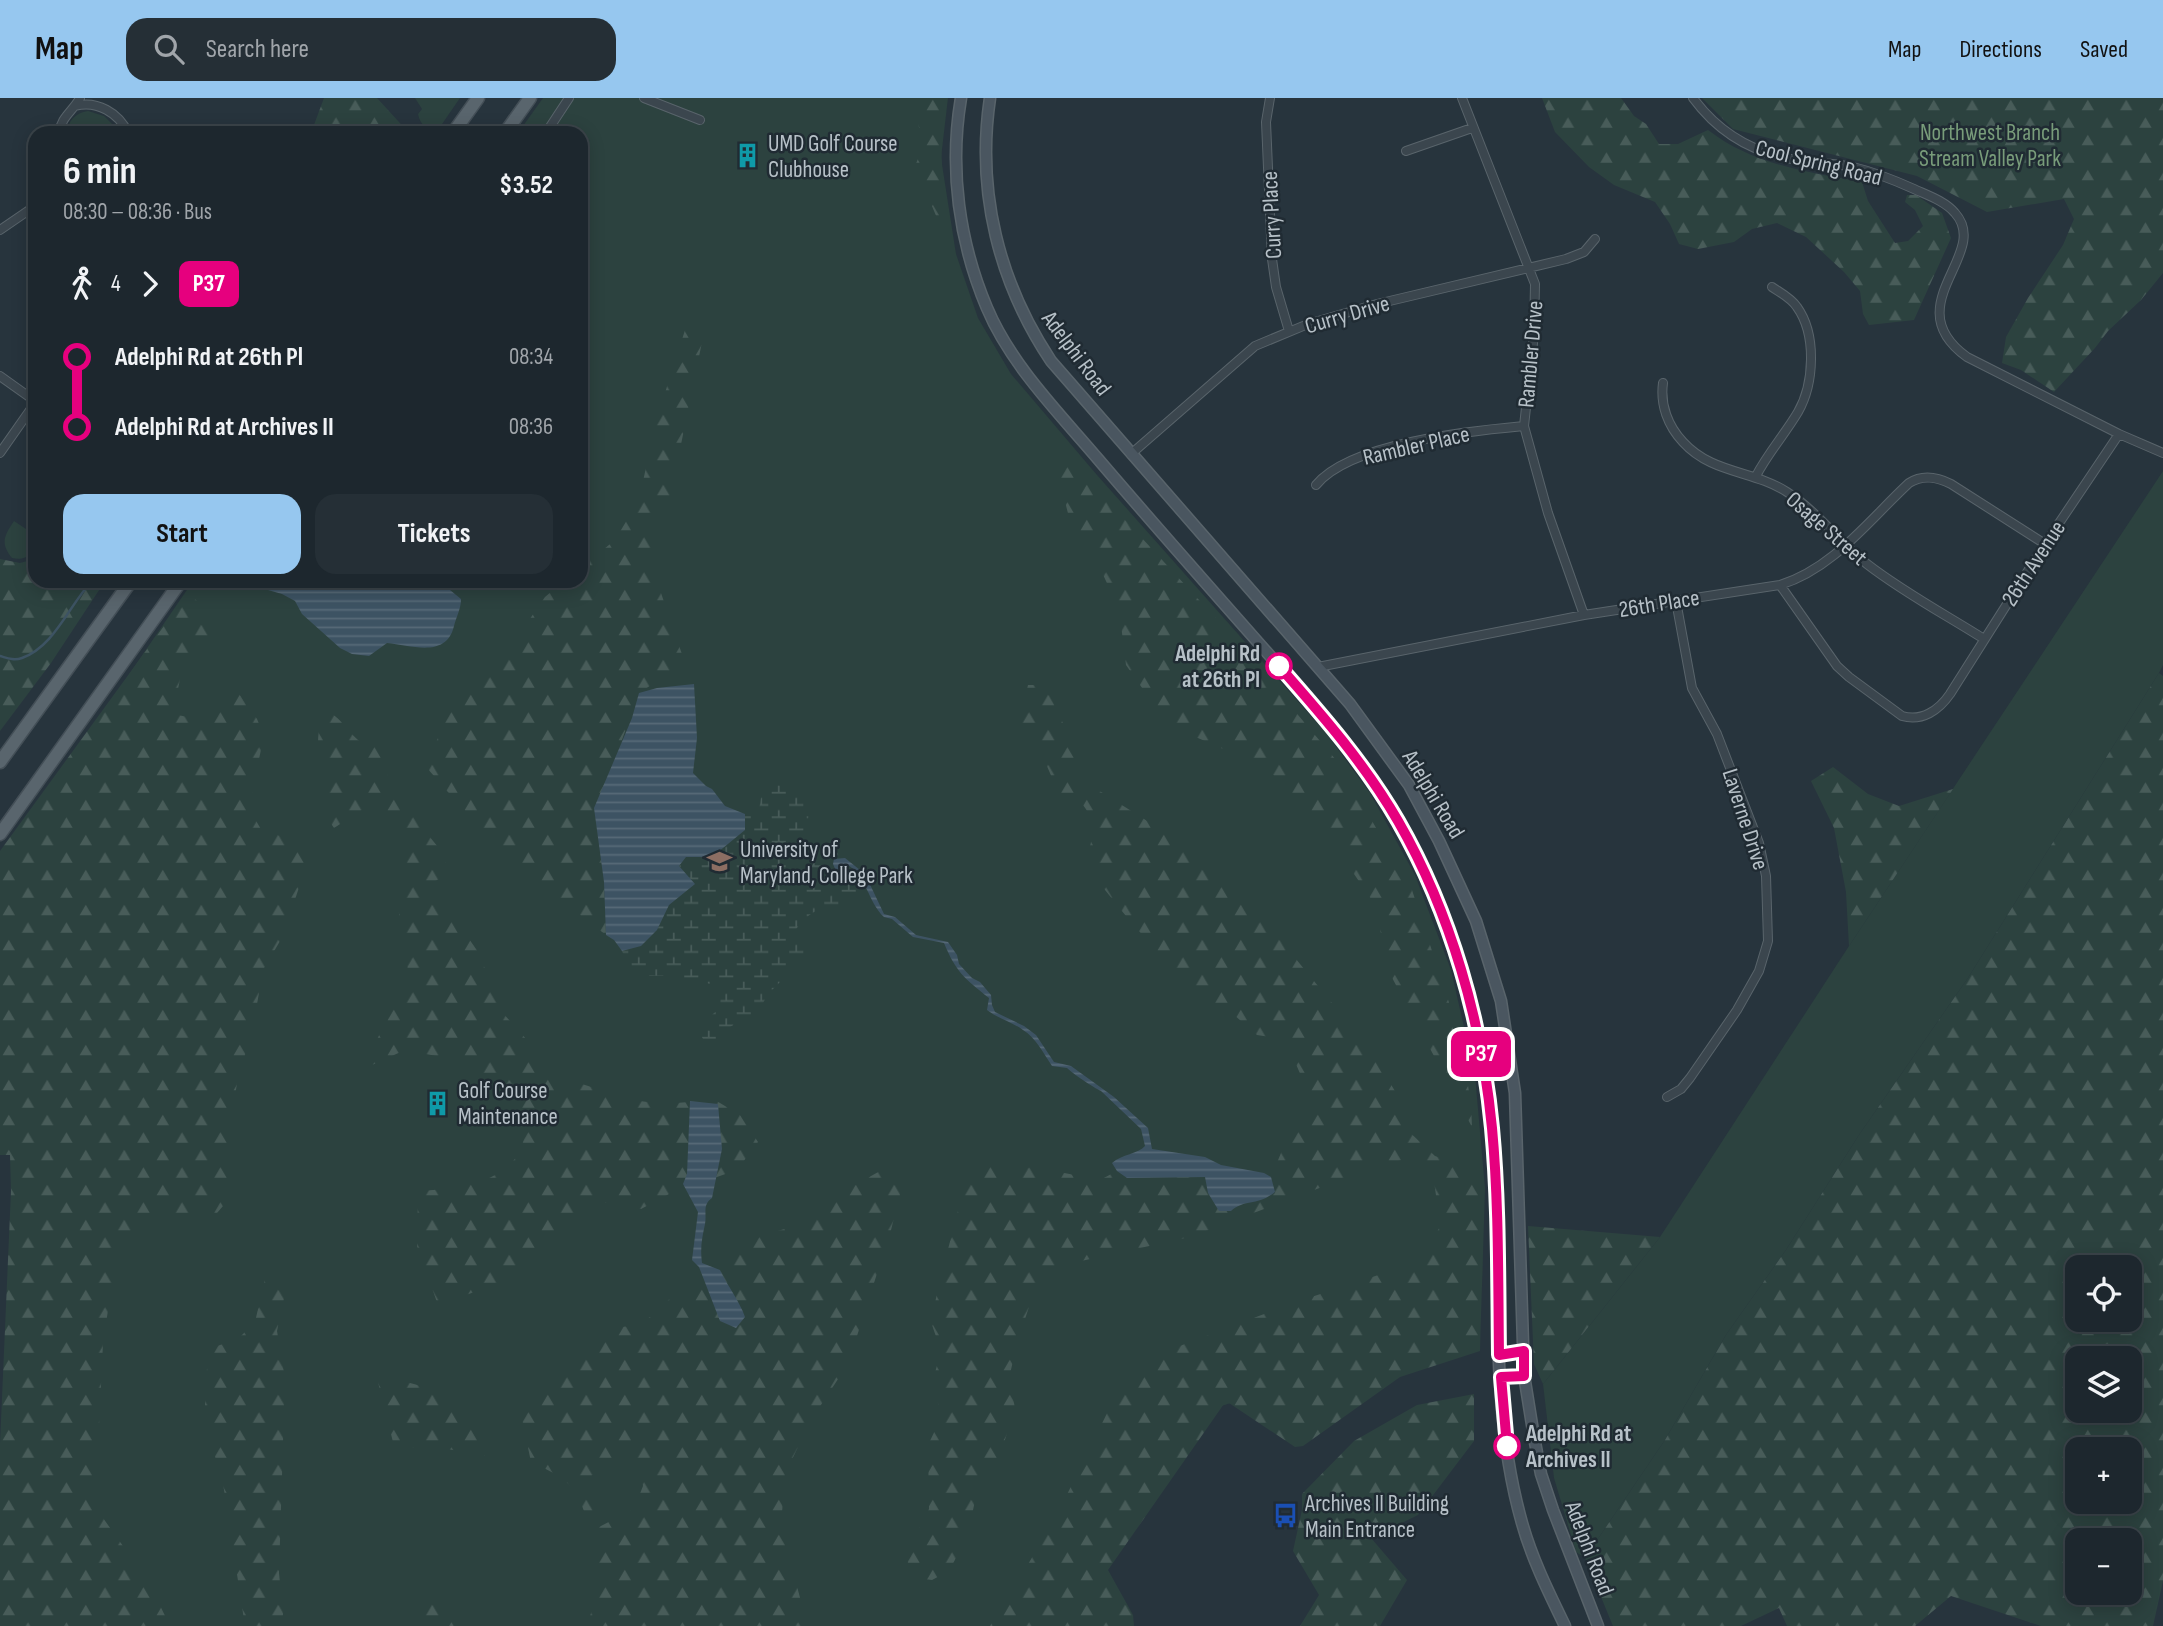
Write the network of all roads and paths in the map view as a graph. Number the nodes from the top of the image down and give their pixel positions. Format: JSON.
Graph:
{"nodes":[{"id":1,"x":478,"y":98,"type":"edge"},
{"id":2,"x":530,"y":98,"type":"edge"},
{"id":3,"x":569,"y":98,"type":"edge"},
{"id":4,"x":644,"y":98,"type":"edge"},
{"id":5,"x":961,"y":98,"type":"edge"},
{"id":6,"x":990,"y":98,"type":"edge"},
{"id":7,"x":1270,"y":98,"type":"edge"},
{"id":8,"x":1462,"y":98,"type":"edge"},
{"id":9,"x":1693,"y":98,"type":"edge"},
{"id":10,"x":78,"y":102,"type":"edge"},
{"id":11,"x":100,"y":103,"type":"edge"},
{"id":12,"x":700,"y":120,"type":"dead end"},
{"id":13,"x":61,"y":126,"type":"edge"},
{"id":14,"x":123,"y":126,"type":"edge"},
{"id":15,"x":458,"y":126,"type":"edge"},
{"id":16,"x":510,"y":126,"type":"edge"},
{"id":17,"x":551,"y":126,"type":"edge"},
{"id":18,"x":1472,"y":128,"type":"junction"},
{"id":19,"x":1406,"y":150,"type":"dead end"},
{"id":20,"x":28,"y":211,"type":"edge"},
{"id":21,"x":0,"y":229,"type":"edge"},
{"id":22,"x":1595,"y":239,"type":"dead end"},
{"id":23,"x":1529,"y":268,"type":"junction"},
{"id":24,"x":1772,"y":287,"type":"dead end"},
{"id":25,"x":1289,"y":331,"type":"junction"},
{"id":26,"x":0,"y":376,"type":"edge"},
{"id":27,"x":1664,"y":383,"type":"dead end"},
{"id":28,"x":28,"y":397,"type":"edge"},
{"id":29,"x":28,"y":412,"type":"edge"},
{"id":30,"x":1524,"y":426,"type":"junction"},
{"id":31,"x":2119,"y":434,"type":"junction"},
{"id":32,"x":0,"y":453,"type":"edge"},
{"id":33,"x":2163,"y":453,"type":"edge"},
{"id":34,"x":1131,"y":454,"type":"junction"},
{"id":35,"x":1756,"y":476,"type":"junction"},
{"id":36,"x":1315,"y":485,"type":"dead end"},
{"id":37,"x":2045,"y":544,"type":"junction"},
{"id":38,"x":1845,"y":545,"type":"junction"},
{"id":39,"x":1780,"y":585,"type":"junction"},
{"id":40,"x":126,"y":588,"type":"edge"},
{"id":41,"x":176,"y":588,"type":"edge"},
{"id":42,"x":1676,"y":601,"type":"junction"},
{"id":43,"x":1584,"y":615,"type":"junction"},
{"id":44,"x":1984,"y":639,"type":"junction"},
{"id":45,"x":1318,"y":667,"type":"junction"},
{"id":46,"x":0,"y":762,"type":"edge"},
{"id":47,"x":0,"y":834,"type":"edge"},
{"id":48,"x":1667,"y":1097,"type":"dead end"},
{"id":49,"x":1565,"y":1626,"type":"edge"},
{"id":50,"x":1598,"y":1626,"type":"edge"}],
"edges":[{"from":1,"to":15,"type":"main road"},
{"from":2,"to":16,"type":"main road"},
{"from":3,"to":17,"type":"street"},
{"from":4,"to":12,"type":"street"},
{"from":5,"to":49,"type":"main road","name":"Adelphi Road"},
{"from":6,"to":34,"type":"main road","name":"Adelphi Road"},
{"from":7,"to":25,"type":"street","name":"Curry Place"},
{"from":8,"to":18,"type":"street","name":"Rambler Drive"},
{"from":9,"to":31,"type":"street","name":"Cool Spring Road"},
{"from":10,"to":11,"type":"street"},
{"from":10,"to":13,"type":"street"},
{"from":11,"to":14,"type":"street"},
{"from":18,"to":19,"type":"street"},
{"from":18,"to":23,"type":"street","name":"Rambler Drive"},
{"from":20,"to":21,"type":"street"},
{"from":22,"to":23,"type":"street","name":"Curry Drive"},
{"from":23,"to":25,"type":"street","name":"Curry Drive"},
{"from":23,"to":30,"type":"street","name":"Rambler Drive"},
{"from":24,"to":35,"type":"street"},
{"from":25,"to":34,"type":"street","name":"Curry Drive"},
{"from":26,"to":28,"type":"street"},
{"from":27,"to":35,"type":"street","name":"Osage Street"},
{"from":29,"to":32,"type":"street"},
{"from":30,"to":36,"type":"street","name":"Rambler Place"},
{"from":30,"to":43,"type":"street","name":"Rambler Drive"},
{"from":31,"to":33,"type":"street","name":"Cool Spring Road"},
{"from":31,"to":37,"type":"street","name":"26th Avenue"},
{"from":34,"to":45,"type":"main road","name":"Adelphi Road"},
{"from":35,"to":38,"type":"street","name":"Osage Street"},
{"from":37,"to":38,"type":"street","name":"26th Place"},
{"from":37,"to":44,"type":"street","name":"26th Avenue"},
{"from":38,"to":39,"type":"street","name":"26th Place"},
{"from":38,"to":44,"type":"street","name":"Osage Street"},
{"from":39,"to":42,"type":"street","name":"26th Place"},
{"from":39,"to":44,"type":"street","name":"26th Avenue"},
{"from":40,"to":46,"type":"main road"},
{"from":41,"to":47,"type":"main road"},
{"from":42,"to":43,"type":"street","name":"26th Place"},
{"from":42,"to":48,"type":"street","name":"Laverne Drive"},
{"from":43,"to":45,"type":"street","name":"26th Place"},
{"from":45,"to":50,"type":"main road","name":"Adelphi Road"}]}
